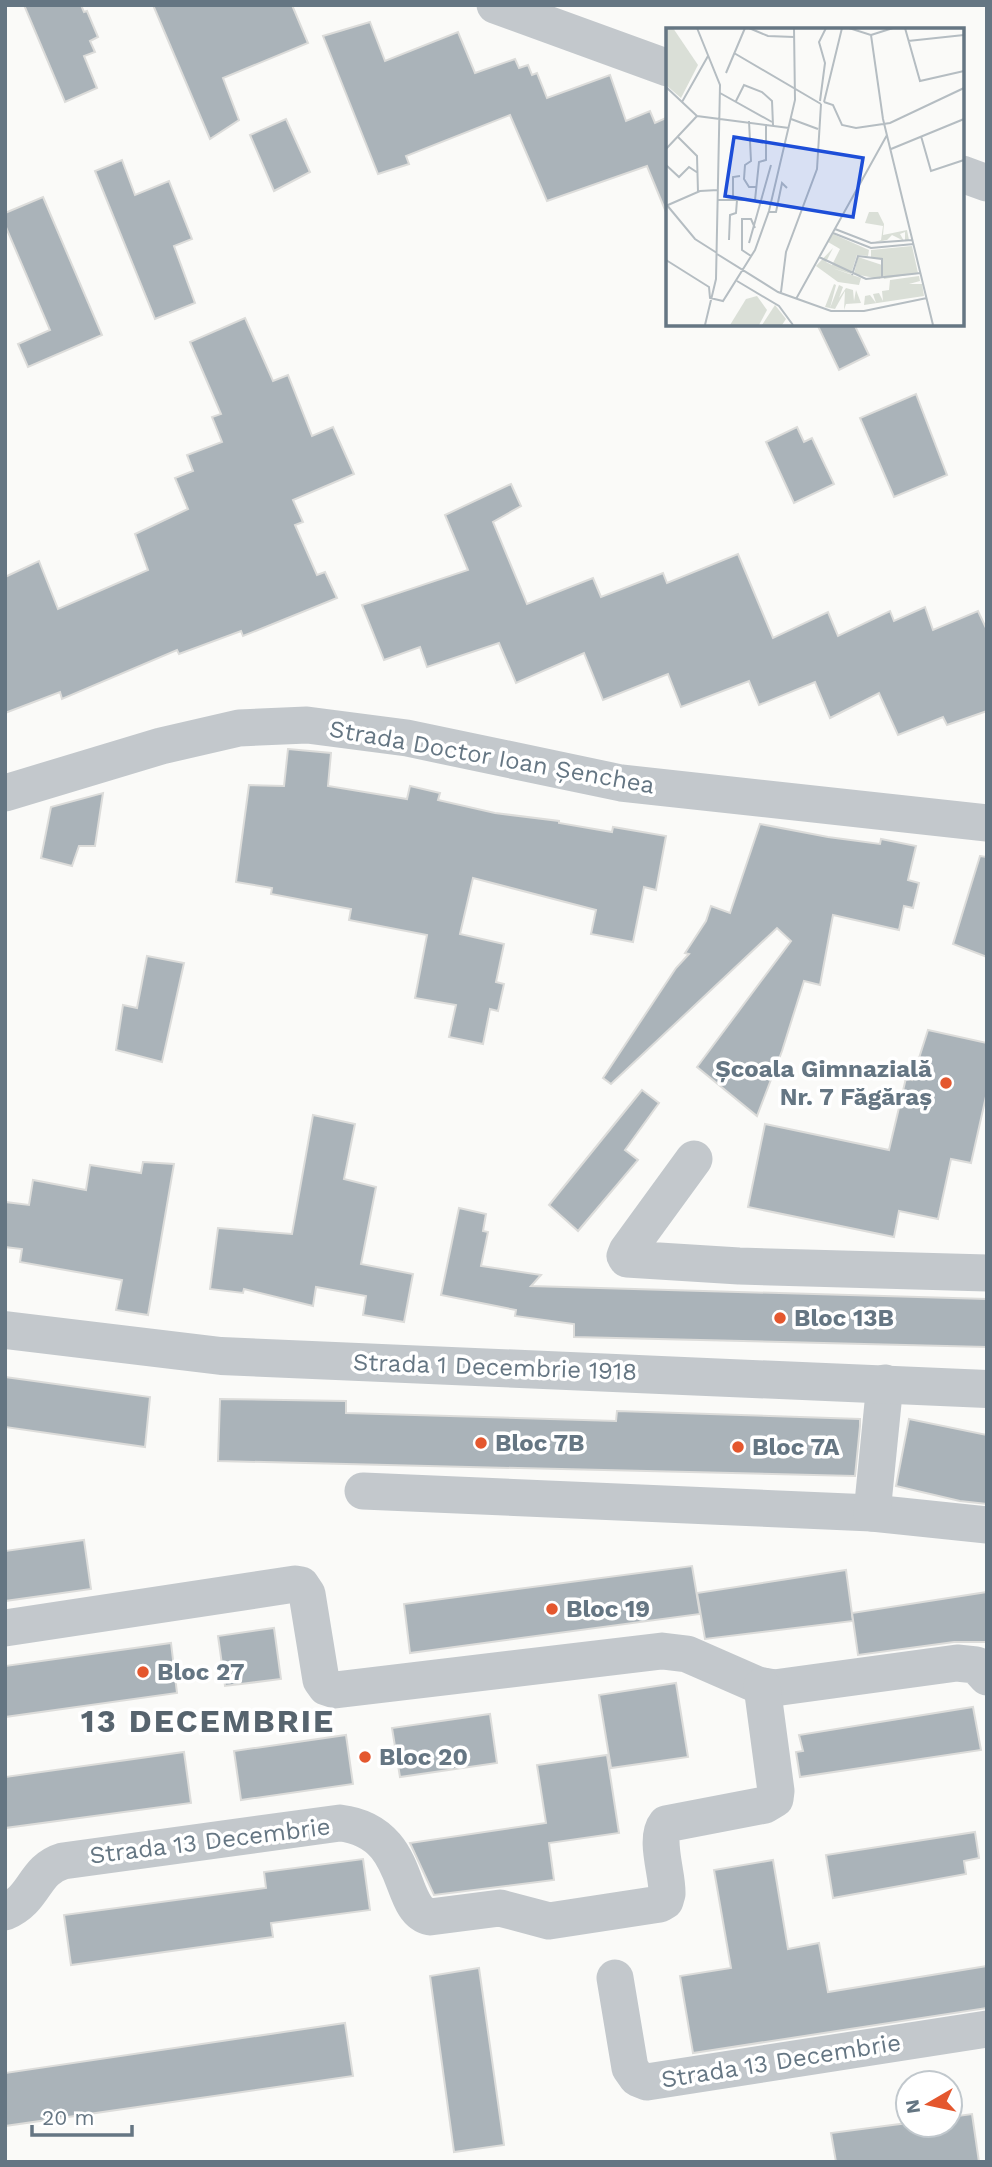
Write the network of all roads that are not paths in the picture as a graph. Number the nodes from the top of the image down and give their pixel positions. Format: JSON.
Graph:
{"nodes":[{"id":1,"x":495,"y":5,"type":"edge"},
{"id":2,"x":666,"y":67,"type":"edge"},
{"id":3,"x":964,"y":175,"type":"edge"},
{"id":4,"x":987,"y":183,"type":"edge"},
{"id":5,"x":5,"y":793,"type":"edge"},
{"id":6,"x":987,"y":823,"type":"edge"},
{"id":7,"x":694,"y":1159,"type":"dead end"},
{"id":8,"x":987,"y":1273,"type":"edge"},
{"id":9,"x":5,"y":1330,"type":"edge"},
{"id":10,"x":885,"y":1383,"type":"junction"},
{"id":11,"x":987,"y":1389,"type":"edge"},
{"id":12,"x":363,"y":1491,"type":"dead end"},
{"id":13,"x":872,"y":1513,"type":"junction"},
{"id":14,"x":987,"y":1525,"type":"edge"},
{"id":15,"x":5,"y":1628,"type":"edge"},
{"id":16,"x":987,"y":1677,"type":"edge"},
{"id":17,"x":762,"y":1686,"type":"junction"},
{"id":18,"x":5,"y":1912,"type":"edge"},
{"id":19,"x":615,"y":1978,"type":"dead end"},
{"id":20,"x":987,"y":2029,"type":"edge"}],
"edges":[{"from":1,"to":2,"type":"street"},
{"from":3,"to":4,"type":"street"},
{"from":5,"to":6,"type":"street","name":"Strada Doctor Ioan Șenchea"},
{"from":7,"to":8,"type":"street"},
{"from":9,"to":10,"type":"street","name":"Strada 1 Decembrie 1918"},
{"from":10,"to":11,"type":"street","name":"Strada 1 Decembrie 1918"},
{"from":10,"to":13,"type":"street"},
{"from":12,"to":13,"type":"street"},
{"from":13,"to":14,"type":"street"},
{"from":15,"to":17,"type":"street"},
{"from":16,"to":17,"type":"street"},
{"from":17,"to":18,"type":"street","name":"Strada 13 Decembrie"},
{"from":19,"to":20,"type":"street","name":"Strada 13 Decembrie"}]}
